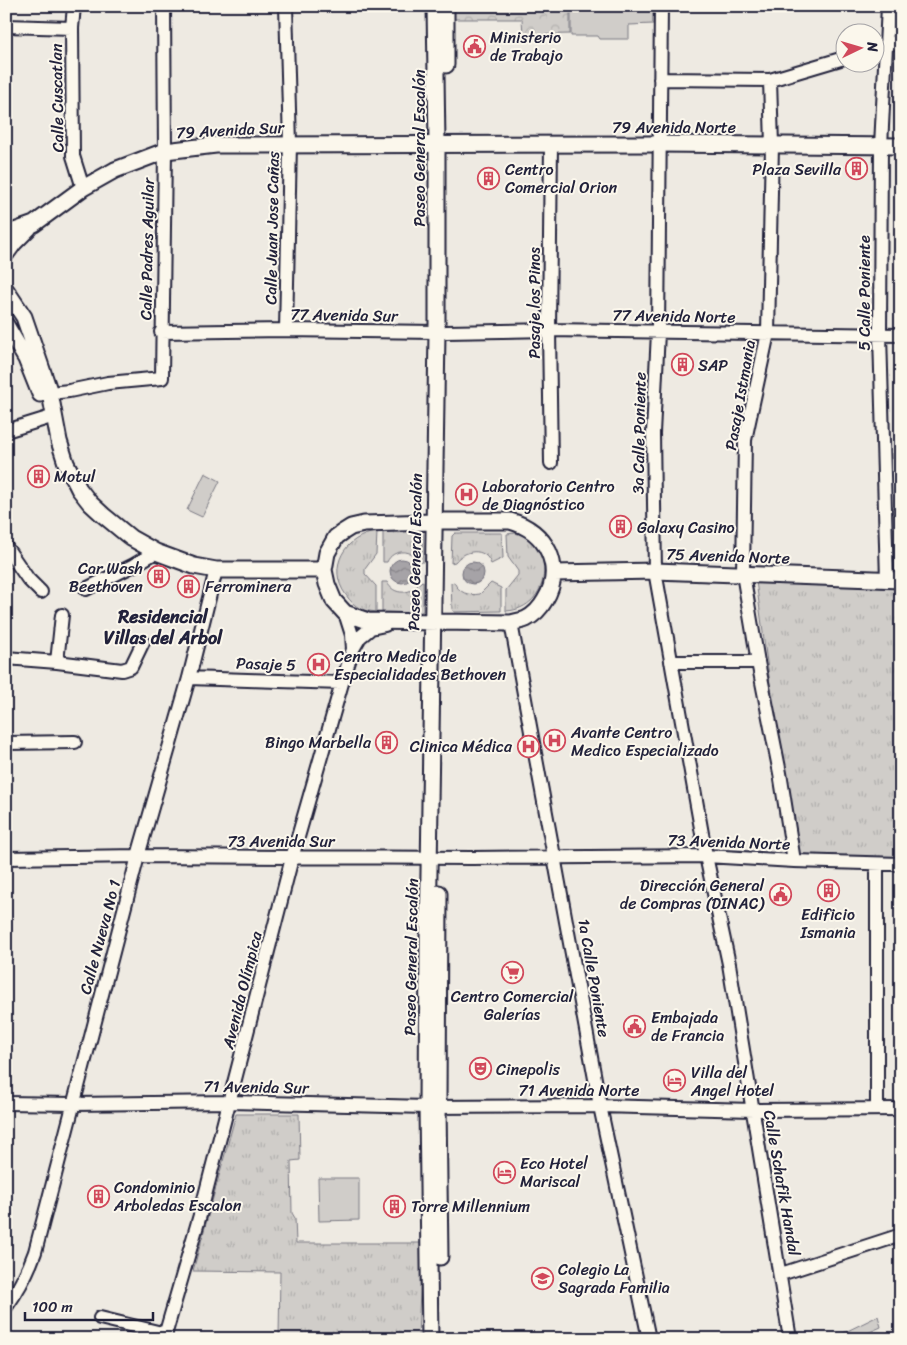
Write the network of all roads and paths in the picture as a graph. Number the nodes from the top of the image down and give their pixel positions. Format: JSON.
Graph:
{"nodes":[{"id":1,"x":74,"y":6,"type":"edge"},
{"id":2,"x":164,"y":6,"type":"edge"},
{"id":3,"x":286,"y":6,"type":"edge"},
{"id":4,"x":435,"y":6,"type":"edge"},
{"id":5,"x":446,"y":6,"type":"edge"},
{"id":6,"x":661,"y":6,"type":"edge"},
{"id":7,"x":888,"y":6,"type":"edge"},
{"id":8,"x":6,"y":26,"type":"edge"},
{"id":9,"x":884,"y":27,"type":"edge"},
{"id":10,"x":72,"y":28,"type":"junction"},
{"id":11,"x":901,"y":41,"type":"edge"},
{"id":12,"x":884,"y":47,"type":"edge"},
{"id":13,"x":834,"y":61,"type":"edge"},
{"id":14,"x":880,"y":72,"type":"edge"},
{"id":15,"x":660,"y":79,"type":"junction"},
{"id":16,"x":770,"y":80,"type":"junction"},
{"id":17,"x":290,"y":144,"type":"junction"},
{"id":18,"x":442,"y":144,"type":"junction"},
{"id":19,"x":551,"y":144,"type":"junction"},
{"id":20,"x":659,"y":144,"type":"junction"},
{"id":21,"x":772,"y":145,"type":"junction"},
{"id":22,"x":881,"y":146,"type":"junction"},
{"id":23,"x":901,"y":146,"type":"edge"},
{"id":24,"x":164,"y":151,"type":"junction"},
{"id":25,"x":83,"y":188,"type":"junction"},
{"id":26,"x":34,"y":224,"type":"junction"},
{"id":27,"x":6,"y":234,"type":"edge"},
{"id":28,"x":6,"y":254,"type":"edge"},
{"id":29,"x":6,"y":290,"type":"edge"},
{"id":30,"x":6,"y":324,"type":"edge"},
{"id":31,"x":286,"y":330,"type":"junction"},
{"id":32,"x":549,"y":330,"type":"junction"},
{"id":33,"x":161,"y":332,"type":"junction"},
{"id":34,"x":442,"y":332,"type":"junction"},
{"id":35,"x":658,"y":332,"type":"junction"},
{"id":36,"x":768,"y":333,"type":"junction"},
{"id":37,"x":880,"y":335,"type":"junction"},
{"id":38,"x":901,"y":335,"type":"edge"},
{"id":39,"x":50,"y":393,"type":"junction"},
{"id":40,"x":48,"y":418,"type":"junction"},
{"id":41,"x":6,"y":431,"type":"edge"},
{"id":42,"x":59,"y":439,"type":"junction"},
{"id":43,"x":551,"y":463,"type":"dead end"},
{"id":44,"x":438,"y":521,"type":"junction"},
{"id":45,"x":6,"y":546,"type":"edge"},
{"id":46,"x":156,"y":552,"type":"junction"},
{"id":47,"x":216,"y":570,"type":"junction"},
{"id":48,"x":324,"y":570,"type":"junction"},
{"id":49,"x":655,"y":571,"type":"junction"},
{"id":50,"x":554,"y":573,"type":"junction"},
{"id":51,"x":743,"y":574,"type":"junction"},
{"id":52,"x":894,"y":580,"type":"edge"},
{"id":53,"x":86,"y":589,"type":"dead end"},
{"id":54,"x":41,"y":592,"type":"dead end"},
{"id":55,"x":345,"y":613,"type":"junction"},
{"id":56,"x":62,"y":615,"type":"dead end"},
{"id":57,"x":394,"y":622,"type":"junction"},
{"id":58,"x":436,"y":622,"type":"junction"},
{"id":59,"x":511,"y":623,"type":"junction"},
{"id":60,"x":143,"y":642,"type":"dead end"},
{"id":61,"x":353,"y":649,"type":"junction"},
{"id":62,"x":6,"y":658,"type":"edge"},
{"id":63,"x":57,"y":662,"type":"junction"},
{"id":64,"x":671,"y":662,"type":"junction"},
{"id":65,"x":758,"y":662,"type":"junction"},
{"id":66,"x":189,"y":678,"type":"junction"},
{"id":67,"x":342,"y":683,"type":"junction"},
{"id":68,"x":75,"y":742,"type":"dead end"},
{"id":69,"x":6,"y":743,"type":"edge"},
{"id":70,"x":138,"y":856,"type":"junction"},
{"id":71,"x":706,"y":856,"type":"junction"},
{"id":72,"x":6,"y":858,"type":"edge"},
{"id":73,"x":292,"y":858,"type":"junction"},
{"id":74,"x":435,"y":858,"type":"junction"},
{"id":75,"x":555,"y":858,"type":"junction"},
{"id":76,"x":794,"y":861,"type":"junction"},
{"id":77,"x":877,"y":864,"type":"junction"},
{"id":78,"x":901,"y":864,"type":"edge"},
{"id":79,"x":230,"y":1102,"type":"junction"},
{"id":80,"x":6,"y":1103,"type":"edge"},
{"id":81,"x":73,"y":1104,"type":"junction"},
{"id":82,"x":432,"y":1106,"type":"junction"},
{"id":83,"x":600,"y":1106,"type":"junction"},
{"id":84,"x":877,"y":1109,"type":"junction"},
{"id":85,"x":901,"y":1109,"type":"edge"},
{"id":86,"x":753,"y":1110,"type":"junction"},
{"id":87,"x":901,"y":1235,"type":"edge"},
{"id":88,"x":781,"y":1274,"type":"junction"},
{"id":89,"x":6,"y":1307,"type":"edge"},
{"id":90,"x":100,"y":1318,"type":"dead end"},
{"id":91,"x":165,"y":1336,"type":"edge"},
{"id":92,"x":430,"y":1339,"type":"edge"},
{"id":93,"x":438,"y":1339,"type":"edge"},
{"id":94,"x":649,"y":1339,"type":"edge"},
{"id":95,"x":790,"y":1339,"type":"edge"}],
"edges":[{"from":1,"to":10,"type":"street","name":"Calle Cuscatlan"},
{"from":2,"to":24,"type":"street","name":"Calle Padres Aguilar"},
{"from":3,"to":17,"type":"street","name":"Calle Juan Jose Cañas"},
{"from":4,"to":18,"type":"main road","name":"Paseo General Escalón"},
{"from":5,"to":18,"type":"main road","name":"Paseo General Escalón"},
{"from":6,"to":15,"type":"street","name":"3a Calle Poniente"},
{"from":7,"to":9,"type":"street","name":"5 Calle Poniente"},
{"from":8,"to":10,"type":"street"},
{"from":10,"to":25,"type":"street","name":"Calle Cuscatlan"},
{"from":11,"to":12,"type":"street"},
{"from":13,"to":16,"type":"street"},
{"from":14,"to":22,"type":"street","name":"5 Calle Poniente"},
{"from":15,"to":16,"type":"street"},
{"from":15,"to":20,"type":"street","name":"3a Calle Poniente"},
{"from":16,"to":21,"type":"street","name":"Pasaje Istmania"},
{"from":17,"to":18,"type":"main road","name":"79 Avenida Sur"},
{"from":17,"to":24,"type":"main road","name":"79 Avenida Sur"},
{"from":17,"to":31,"type":"street","name":"Calle Juan Jose Cañas"},
{"from":18,"to":19,"type":"main road","name":"79 Avenida Norte"},
{"from":18,"to":34,"type":"main road","name":"Paseo General Escalón"},
{"from":19,"to":20,"type":"main road","name":"79 Avenida Norte"},
{"from":19,"to":32,"type":"street","name":"Pasaje los Pinos"},
{"from":20,"to":21,"type":"main road","name":"79 Avenida Norte"},
{"from":20,"to":35,"type":"street","name":"3a Calle Poniente"},
{"from":21,"to":22,"type":"main road","name":"79 Avenida Norte"},
{"from":21,"to":36,"type":"street","name":"Pasaje Istmania"},
{"from":22,"to":23,"type":"main road","name":"79 Avenida Norte"},
{"from":22,"to":37,"type":"street","name":"5 Calle Poniente"},
{"from":24,"to":25,"type":"main road","name":"79 Avenida Sur"},
{"from":24,"to":33,"type":"street","name":"Calle Padres Aguilar"},
{"from":25,"to":26,"type":"main road","name":"79 Avenida Sur"},
{"from":26,"to":27,"type":"main road","name":"79 Avenida Sur"},
{"from":26,"to":28,"type":"main road"},
{"from":29,"to":39,"type":"main road"},
{"from":30,"to":40,"type":"main road"},
{"from":31,"to":33,"type":"street","name":"77 Avenida Sur"},
{"from":31,"to":34,"type":"street","name":"77 Avenida Sur"},
{"from":32,"to":34,"type":"street","name":"77 Avenida Norte"},
{"from":32,"to":35,"type":"street","name":"77 Avenida Norte"},
{"from":32,"to":43,"type":"street","name":"Pasaje los Pinos"},
{"from":33,"to":39,"type":"street","name":"Calle Padres Aguilar"},
{"from":34,"to":44,"type":"main road","name":"Paseo General Escalón"},
{"from":35,"to":36,"type":"street","name":"77 Avenida Norte"},
{"from":35,"to":49,"type":"street","name":"3a Calle Poniente"},
{"from":36,"to":37,"type":"street","name":"77 Avenida Norte"},
{"from":36,"to":51,"type":"street","name":"Pasaje Istmania"},
{"from":37,"to":38,"type":"street","name":"77 Avenida Norte"},
{"from":37,"to":52,"type":"street","name":"5 Calle Poniente"},
{"from":39,"to":42,"type":"main road"},
{"from":40,"to":41,"type":"street"},
{"from":40,"to":42,"type":"main road"},
{"from":42,"to":46,"type":"main road"},
{"from":44,"to":48,"type":"main road"},
{"from":44,"to":50,"type":"main road"},
{"from":44,"to":58,"type":"main road","name":"Paseo General Escalón"},
{"from":45,"to":54,"type":"street"},
{"from":46,"to":47,"type":"main road"},
{"from":46,"to":53,"type":"street"},
{"from":47,"to":48,"type":"main road"},
{"from":47,"to":66,"type":"street","name":"Calle Nueva No 1"},
{"from":48,"to":55,"type":"main road"},
{"from":49,"to":50,"type":"main road","name":"75 Avenida Norte"},
{"from":49,"to":51,"type":"main road","name":"75 Avenida Norte"},
{"from":49,"to":64,"type":"street","name":"3a Calle Poniente"},
{"from":50,"to":59,"type":"main road"},
{"from":51,"to":52,"type":"main road","name":"75 Avenida Norte"},
{"from":51,"to":65,"type":"street","name":"Pasaje Istmania"},
{"from":55,"to":57,"type":"main road"},
{"from":55,"to":61,"type":"street","name":"Avenida Olímpica"},
{"from":56,"to":63,"type":"street"},
{"from":57,"to":58,"type":"main road"},
{"from":57,"to":61,"type":"street","name":"Avenida Olímpica"},
{"from":58,"to":59,"type":"main road"},
{"from":58,"to":74,"type":"main road","name":"Paseo General Escalón"},
{"from":59,"to":75,"type":"street","name":"1a Calle Poniente"},
{"from":60,"to":63,"type":"street"},
{"from":61,"to":67,"type":"street","name":"Avenida Olímpica"},
{"from":62,"to":63,"type":"street"},
{"from":64,"to":65,"type":"street"},
{"from":64,"to":71,"type":"street","name":"3a Calle Poniente"},
{"from":65,"to":76,"type":"street","name":"Pasaje Istmania"},
{"from":66,"to":67,"type":"street","name":"Pasaje 5"},
{"from":66,"to":70,"type":"street","name":"Calle Nueva No 1"},
{"from":67,"to":73,"type":"street","name":"Avenida Olímpica"},
{"from":68,"to":69,"type":"street"},
{"from":70,"to":72,"type":"street","name":"73 Avenida Sur"},
{"from":70,"to":73,"type":"street","name":"73 Avenida Sur"},
{"from":70,"to":81,"type":"street","name":"Calle Nueva No 1"},
{"from":71,"to":75,"type":"street","name":"73 Avenida Norte"},
{"from":71,"to":76,"type":"street","name":"73 Avenida Norte"},
{"from":71,"to":86,"type":"street","name":"Calle Schafik Handal"},
{"from":73,"to":74,"type":"street","name":"73 Avenida Sur"},
{"from":73,"to":79,"type":"street","name":"Avenida Olímpica"},
{"from":74,"to":75,"type":"street","name":"73 Avenida Sur"},
{"from":74,"to":82,"type":"main road","name":"Paseo General Escalón"},
{"from":75,"to":83,"type":"street","name":"1a Calle Poniente"},
{"from":76,"to":77,"type":"street","name":"73 Avenida Norte"},
{"from":77,"to":78,"type":"street","name":"73 Avenida Norte"},
{"from":77,"to":84,"type":"street"},
{"from":79,"to":81,"type":"street","name":"71 Avenida Sur"},
{"from":79,"to":82,"type":"street","name":"71 Avenida Sur"},
{"from":79,"to":91,"type":"street","name":"Avenida Olímpica"},
{"from":80,"to":81,"type":"street","name":"71 Avenida Sur"},
{"from":81,"to":89,"type":"street","name":"Calle Nueva No 1"},
{"from":82,"to":83,"type":"street","name":"71 Avenida Norte"},
{"from":82,"to":92,"type":"main road","name":"Paseo General Escalón"},
{"from":82,"to":93,"type":"main road","name":"Paseo General Escalón"},
{"from":83,"to":86,"type":"street","name":"71 Avenida Norte"},
{"from":83,"to":94,"type":"street","name":"1a Calle Poniente"},
{"from":84,"to":85,"type":"street","name":"71 Avenida Norte"},
{"from":84,"to":86,"type":"street","name":"71 Avenida Norte"},
{"from":86,"to":88,"type":"street","name":"Calle Schafik Handal"},
{"from":87,"to":88,"type":"street"},
{"from":88,"to":95,"type":"street","name":"Calle Schafik Handal"},
{"from":90,"to":91,"type":"street"}]}
